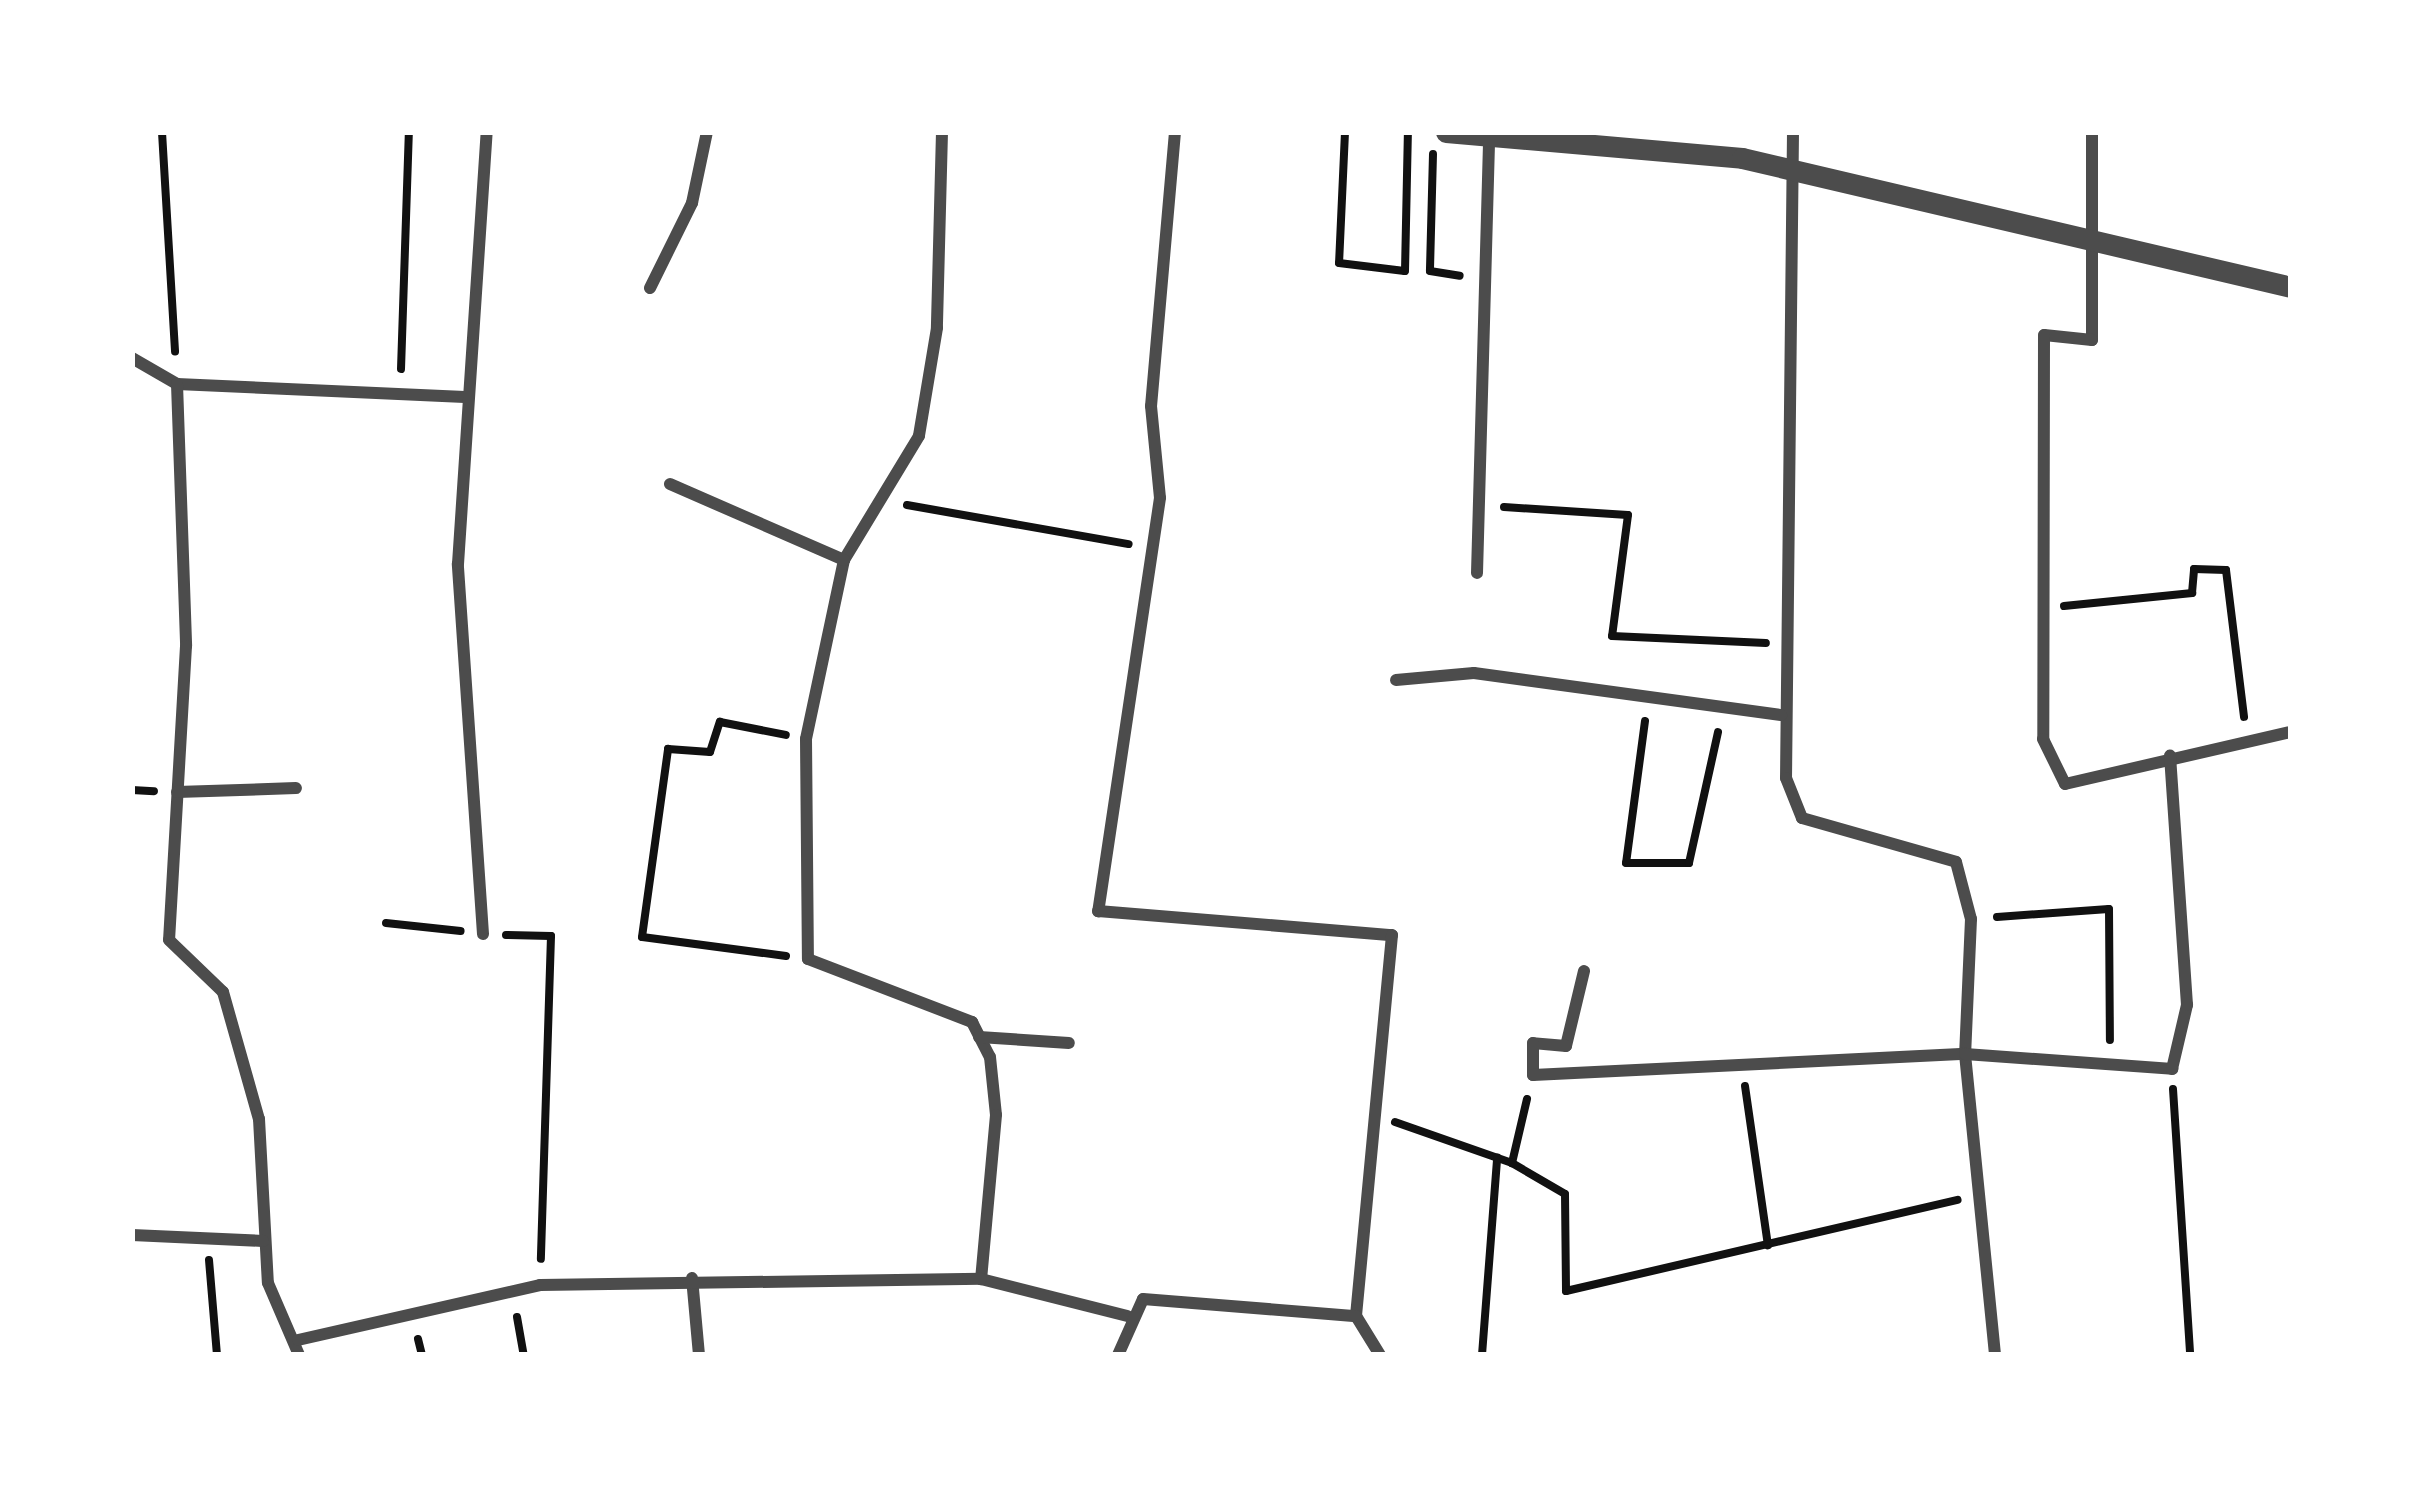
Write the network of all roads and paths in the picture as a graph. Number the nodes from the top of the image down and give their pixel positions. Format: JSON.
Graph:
{"nodes":[{"id":1,"x":162,"y":132,"type":"edge"},
{"id":2,"x":409,"y":132,"type":"edge"},
{"id":3,"x":487,"y":132,"type":"edge"},
{"id":4,"x":706,"y":132,"type":"edge"},
{"id":5,"x":942,"y":132,"type":"edge"},
{"id":6,"x":1174,"y":132,"type":"edge"},
{"id":7,"x":1345,"y":132,"type":"edge"},
{"id":8,"x":1408,"y":132,"type":"edge"},
{"id":9,"x":1433,"y":132,"type":"edge"},
{"id":10,"x":1446,"y":132,"type":"edge"},
{"id":11,"x":1793,"y":132,"type":"edge"},
{"id":12,"x":2092,"y":132,"type":"edge"},
{"id":13,"x":1489,"y":134,"type":"edge"},
{"id":14,"x":1788,"y":171,"type":"junction"},
{"id":15,"x":2093,"y":234,"type":"junction"},
{"id":16,"x":1485,"y":281,"type":"junction"},
{"id":17,"x":2291,"y":287,"type":"edge"},
{"id":18,"x":650,"y":288,"type":"dead end"},
{"id":19,"x":132,"y":358,"type":"edge"},
{"id":20,"x":177,"y":384,"type":"junction"},
{"id":21,"x":400,"y":394,"type":"junction"},
{"id":22,"x":464,"y":397,"type":"junction"},
{"id":23,"x":670,"y":484,"type":"dead end"},
{"id":24,"x":887,"y":501,"type":"junction"},
{"id":25,"x":1479,"y":506,"type":"junction"},
{"id":26,"x":1148,"y":548,"type":"junction"},
{"id":27,"x":844,"y":560,"type":"junction"},
{"id":28,"x":1477,"y":573,"type":"dead end"},
{"id":29,"x":2039,"y":608,"type":"junction"},
{"id":30,"x":1781,"y":644,"type":"junction"},
{"id":31,"x":1396,"y":680,"type":"dead end"},
{"id":32,"x":1648,"y":697,"type":"junction"},
{"id":33,"x":1723,"y":708,"type":"junction"},
{"id":34,"x":1781,"y":715,"type":"junction"},
{"id":35,"x":2291,"y":732,"type":"edge"},
{"id":36,"x":2246,"y":734,"type":"junction"},
{"id":37,"x":806,"y":739,"type":"junction"},
{"id":38,"x":2170,"y":756,"type":"junction"},
{"id":39,"x":296,"y":788,"type":"dead end"},
{"id":40,"x":177,"y":791,"type":"junction"},
{"id":41,"x":1971,"y":919,"type":"junction"},
{"id":42,"x":386,"y":922,"type":"dead end"},
{"id":43,"x":483,"y":934,"type":"junction"},
{"id":44,"x":808,"y":959,"type":"junction"},
{"id":45,"x":1584,"y":970,"type":"dead end"},
{"id":46,"x":980,"y":1037,"type":"junction"},
{"id":47,"x":1069,"y":1043,"type":"dead end"},
{"id":48,"x":1965,"y":1054,"type":"junction"},
{"id":49,"x":2110,"y":1064,"type":"junction"},
{"id":50,"x":1742,"y":1066,"type":"junction"},
{"id":51,"x":2172,"y":1070,"type":"junction"},
{"id":52,"x":1533,"y":1075,"type":"junction"},
{"id":53,"x":1375,"y":1116,"type":"junction"},
{"id":54,"x":1497,"y":1158,"type":"junction"},
{"id":55,"x":1513,"y":1163,"type":"junction"},
{"id":56,"x":1979,"y":1195,"type":"junction"},
{"id":57,"x":132,"y":1235,"type":"edge"},
{"id":58,"x":207,"y":1235,"type":"junction"},
{"id":59,"x":263,"y":1241,"type":"junction"},
{"id":60,"x":1768,"y":1245,"type":"junction"},
{"id":61,"x":692,"y":1278,"type":"junction"},
{"id":62,"x":981,"y":1280,"type":"junction"},
{"id":63,"x":540,"y":1285,"type":"junction"},
{"id":64,"x":513,"y":1292,"type":"junction"},
{"id":65,"x":1126,"y":1316,"type":"junction"},
{"id":66,"x":1356,"y":1316,"type":"junction"},
{"id":67,"x":298,"y":1340,"type":"junction"},
{"id":68,"x":217,"y":1355,"type":"edge"},
{"id":69,"x":299,"y":1355,"type":"edge"},
{"id":70,"x":524,"y":1355,"type":"edge"},
{"id":71,"x":699,"y":1355,"type":"edge"},
{"id":72,"x":1118,"y":1355,"type":"edge"},
{"id":73,"x":1380,"y":1355,"type":"edge"},
{"id":74,"x":1482,"y":1355,"type":"edge"},
{"id":75,"x":1995,"y":1355,"type":"edge"},
{"id":76,"x":2190,"y":1355,"type":"edge"}],
"edges":[{"from":1,"to":20,"type":"path"},
{"from":2,"to":21,"type":"path"},
{"from":3,"to":22,"type":"street"},
{"from":4,"to":18,"type":"street"},
{"from":5,"to":24,"type":"street"},
{"from":6,"to":26,"type":"street"},
{"from":7,"to":8,"type":"path"},
{"from":9,"to":16,"type":"path"},
{"from":10,"to":13,"type":"street"},
{"from":11,"to":14,"type":"street"},
{"from":12,"to":15,"type":"street"},
{"from":13,"to":14,"type":"street"},
{"from":13,"to":16,"type":"street"},
{"from":14,"to":15,"type":"street"},
{"from":14,"to":30,"type":"street"},
{"from":15,"to":17,"type":"street"},
{"from":15,"to":29,"type":"street"},
{"from":16,"to":25,"type":"street"},
{"from":19,"to":20,"type":"street"},
{"from":20,"to":21,"type":"street"},
{"from":20,"to":40,"type":"street"},
{"from":21,"to":22,"type":"street"},
{"from":22,"to":43,"type":"street"},
{"from":23,"to":27,"type":"street"},
{"from":24,"to":26,"type":"path"},
{"from":24,"to":27,"type":"street"},
{"from":25,"to":28,"type":"street"},
{"from":25,"to":30,"type":"path"},
{"from":26,"to":53,"type":"street"},
{"from":27,"to":37,"type":"street"},
{"from":29,"to":36,"type":"path"},
{"from":29,"to":38,"type":"street"},
{"from":30,"to":34,"type":"street"},
{"from":31,"to":32,"type":"street"},
{"from":32,"to":33,"type":"street"},
{"from":32,"to":33,"type":"path"},
{"from":33,"to":34,"type":"street"},
{"from":34,"to":41,"type":"street"},
{"from":35,"to":36,"type":"street"},
{"from":36,"to":38,"type":"street"},
{"from":37,"to":44,"type":"street"},
{"from":37,"to":44,"type":"path"},
{"from":38,"to":51,"type":"street"},
{"from":39,"to":40,"type":"street"},
{"from":40,"to":59,"type":"street"},
{"from":41,"to":48,"type":"street"},
{"from":41,"to":49,"type":"path"},
{"from":42,"to":43,"type":"path"},
{"from":43,"to":63,"type":"path"},
{"from":44,"to":46,"type":"street"},
{"from":45,"to":52,"type":"street"},
{"from":46,"to":47,"type":"street"},
{"from":46,"to":62,"type":"street"},
{"from":48,"to":49,"type":"street"},
{"from":48,"to":50,"type":"street"},
{"from":48,"to":56,"type":"street"},
{"from":49,"to":51,"type":"street"},
{"from":50,"to":52,"type":"street"},
{"from":50,"to":60,"type":"path"},
{"from":51,"to":76,"type":"path"},
{"from":52,"to":55,"type":"path"},
{"from":53,"to":54,"type":"path"},
{"from":53,"to":66,"type":"street"},
{"from":54,"to":55,"type":"path"},
{"from":54,"to":74,"type":"path"},
{"from":55,"to":60,"type":"path"},
{"from":56,"to":60,"type":"path"},
{"from":56,"to":75,"type":"street"},
{"from":57,"to":58,"type":"street"},
{"from":58,"to":59,"type":"street"},
{"from":58,"to":68,"type":"path"},
{"from":59,"to":67,"type":"street"},
{"from":61,"to":62,"type":"street"},
{"from":61,"to":63,"type":"street"},
{"from":61,"to":71,"type":"street"},
{"from":62,"to":65,"type":"street"},
{"from":63,"to":64,"type":"street"},
{"from":64,"to":67,"type":"street"},
{"from":64,"to":70,"type":"path"},
{"from":65,"to":66,"type":"street"},
{"from":65,"to":72,"type":"street"},
{"from":66,"to":73,"type":"street"},
{"from":67,"to":69,"type":"street"}]}
